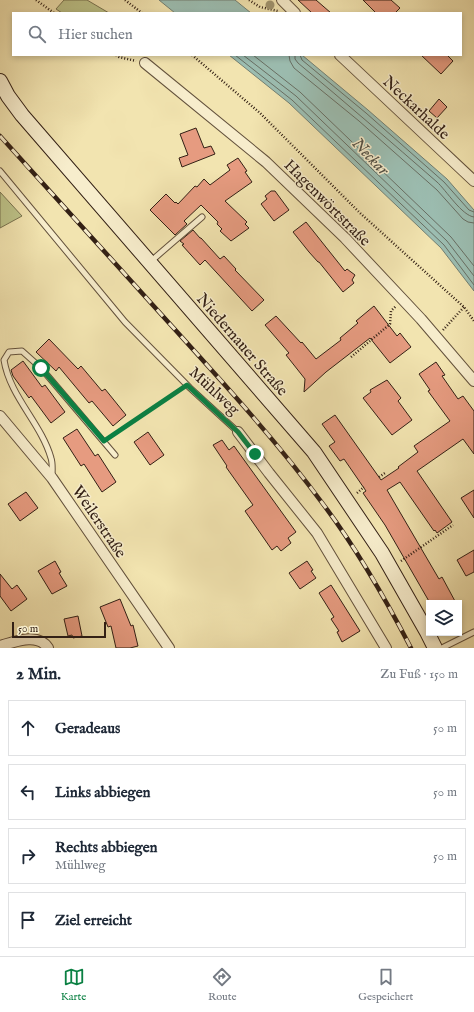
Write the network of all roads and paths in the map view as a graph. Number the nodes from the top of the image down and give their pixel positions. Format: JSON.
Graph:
{"nodes":[{"id":1,"x":36,"y":0,"type":"edge"},
{"id":2,"x":125,"y":0,"type":"edge"},
{"id":3,"x":249,"y":0,"type":"edge"},
{"id":4,"x":282,"y":0,"type":"edge"},
{"id":5,"x":260,"y":7,"type":"dead end"},
{"id":6,"x":53,"y":12,"type":"edge"},
{"id":7,"x":141,"y":12,"type":"edge"},
{"id":8,"x":294,"y":12,"type":"edge"},
{"id":9,"x":117,"y":56,"type":"edge"},
{"id":10,"x":193,"y":56,"type":"edge"},
{"id":11,"x":341,"y":56,"type":"edge"},
{"id":12,"x":145,"y":63,"type":"joint"},
{"id":13,"x":0,"y":81,"type":"edge"},
{"id":14,"x":0,"y":171,"type":"edge"},
{"id":15,"x":474,"y":180,"type":"edge"},
{"id":16,"x":202,"y":217,"type":"dead end"},
{"id":17,"x":150,"y":262,"type":"junction"},
{"id":18,"x":403,"y":300,"type":"junction"},
{"id":19,"x":464,"y":306,"type":"junction"},
{"id":20,"x":474,"y":321,"type":"edge"},
{"id":21,"x":437,"y":338,"type":"junction"},
{"id":22,"x":351,"y":357,"type":"dead end"},
{"id":23,"x":474,"y":380,"type":"edge"},
{"id":24,"x":187,"y":385,"type":"junction"},
{"id":25,"x":0,"y":416,"type":"edge"},
{"id":26,"x":238,"y":432,"type":"joint"},
{"id":27,"x":104,"y":441,"type":"junction"},
{"id":28,"x":115,"y":455,"type":"dead end"},
{"id":29,"x":385,"y":473,"type":"dead end"},
{"id":30,"x":379,"y":477,"type":"dead end"},
{"id":31,"x":52,"y":478,"type":"junction"},
{"id":32,"x":453,"y":525,"type":"dead end"},
{"id":33,"x":391,"y":568,"type":"junction"},
{"id":34,"x":474,"y":632,"type":"edge"},
{"id":35,"x":0,"y":646,"type":"edge"},
{"id":36,"x":48,"y":648,"type":"edge"},
{"id":37,"x":169,"y":648,"type":"edge"},
{"id":38,"x":386,"y":648,"type":"edge"},
{"id":39,"x":434,"y":648,"type":"edge"},
{"id":40,"x":442,"y":648,"type":"edge"}],
"edges":[{"from":1,"to":6,"type":"path"},
{"from":2,"to":7,"type":"path"},
{"from":3,"to":5,"type":"path"},
{"from":4,"to":8,"type":"street"},
{"from":9,"to":12,"type":"path"},
{"from":10,"to":19,"type":"path"},
{"from":11,"to":15,"type":"street","name":"Neckarhalde"},
{"from":12,"to":18,"type":"street","name":"Hagenwörtstraße"},
{"from":13,"to":17,"type":"main road","name":"Niedernauer Straße"},
{"from":14,"to":24,"type":"lane","name":"Mühlweg"},
{"from":16,"to":17,"type":"lane"},
{"from":17,"to":33,"type":"main road","name":"Niedernauer Straße"},
{"from":18,"to":21,"type":"street","name":"Hagenwörtstraße"},
{"from":18,"to":22,"type":"path"},
{"from":19,"to":20,"type":"path"},
{"from":19,"to":21,"type":"path"},
{"from":21,"to":23,"type":"street","name":"Hagenwörtstraße"},
{"from":24,"to":26,"type":"lane","name":"Mühlweg"},
{"from":24,"to":27,"type":"path"},
{"from":25,"to":31,"type":"street","name":"Weilerstraße"},
{"from":26,"to":38,"type":"street","name":"Mühlweg"},
{"from":27,"to":28,"type":"lane"},
{"from":27,"to":31,"type":"lane"},
{"from":29,"to":30,"type":"path"},
{"from":31,"to":37,"type":"street","name":"Weilerstraße"},
{"from":32,"to":33,"type":"path"},
{"from":33,"to":39,"type":"main road","name":"Niedernauer Straße"},
{"from":34,"to":40,"type":"lane"},
{"from":35,"to":36,"type":"street"}]}
